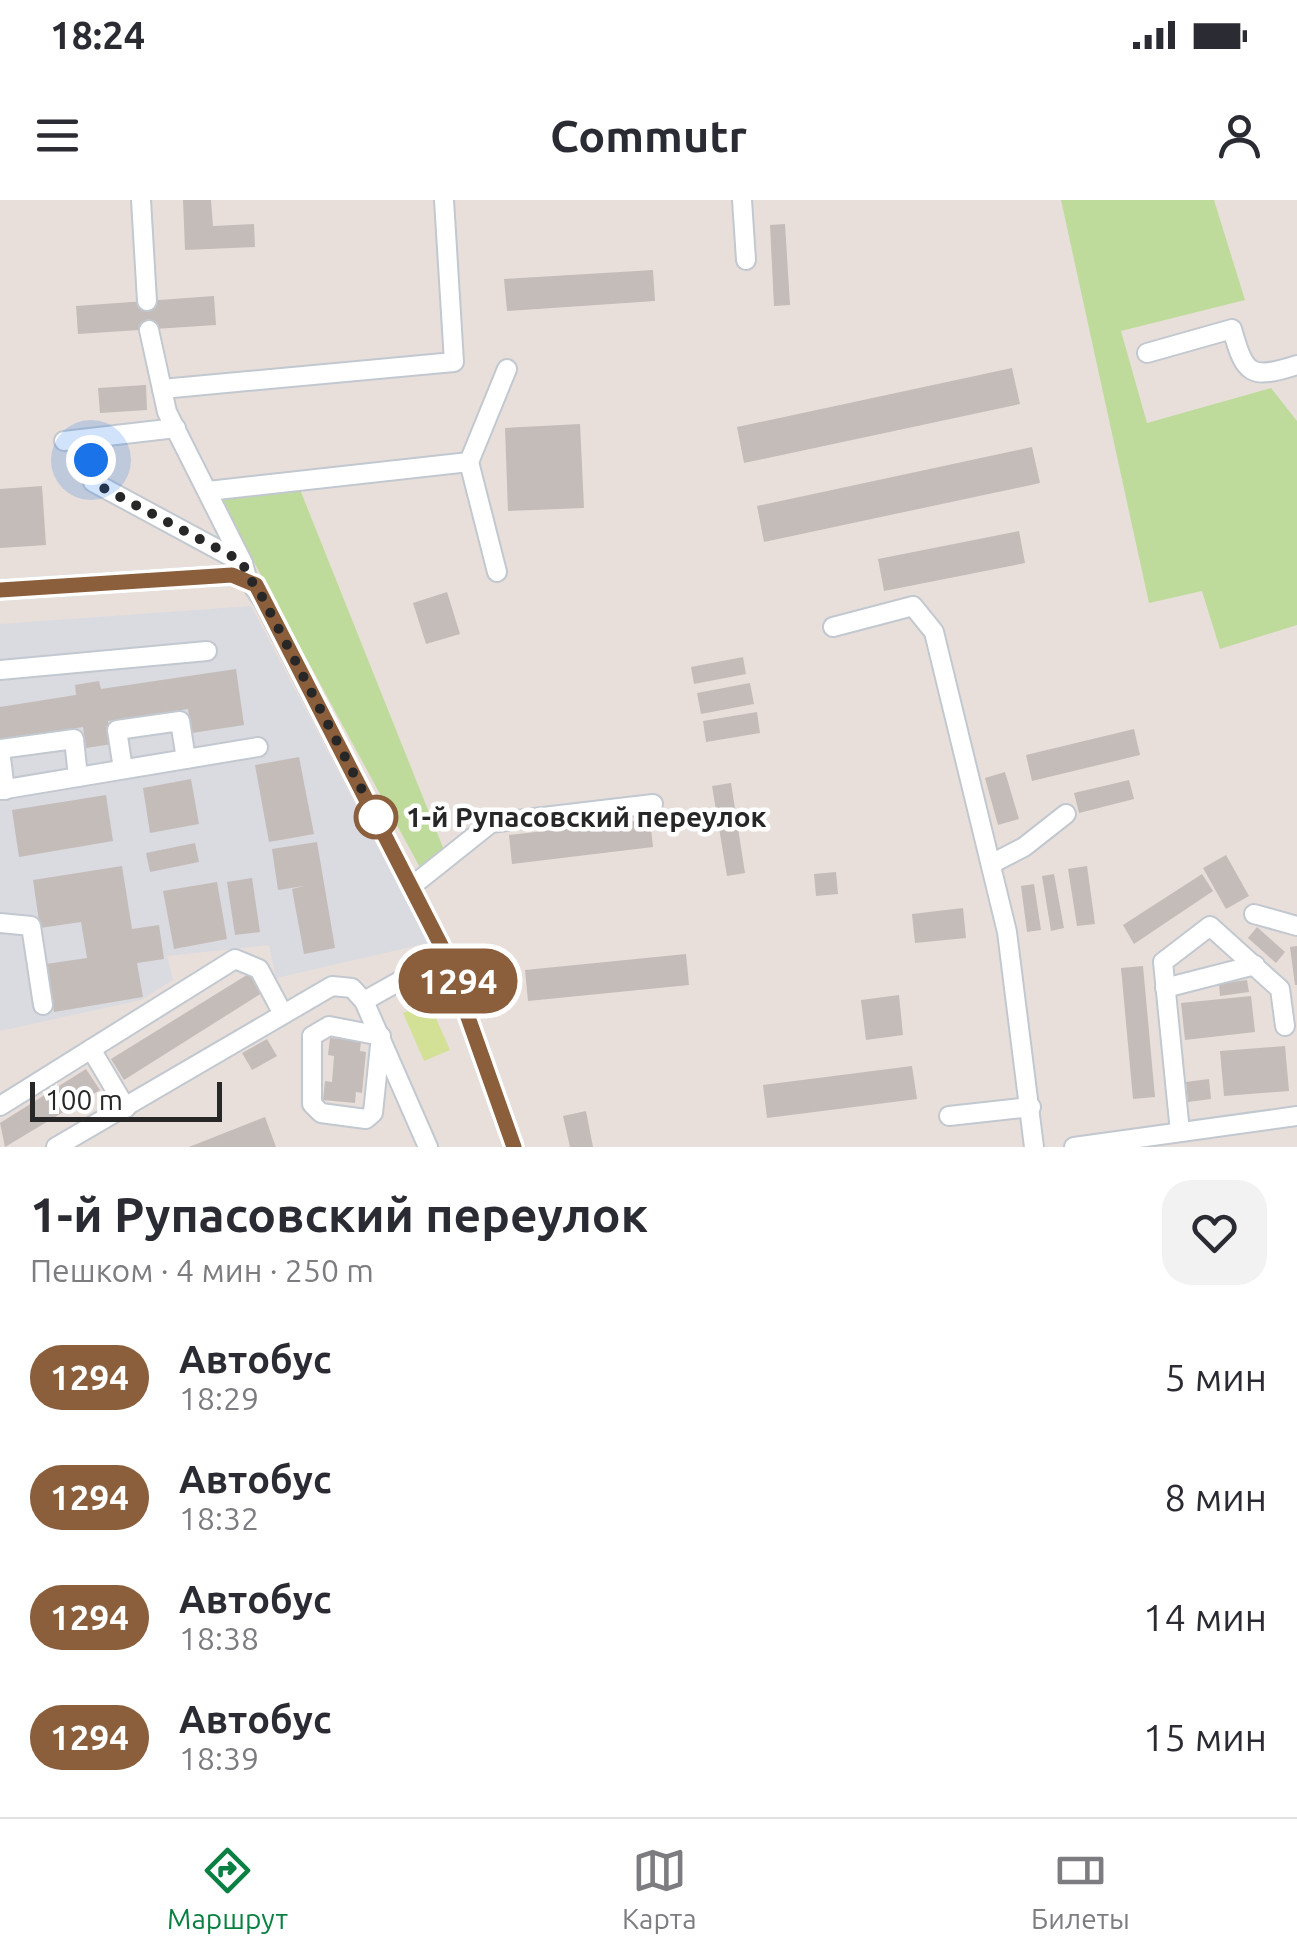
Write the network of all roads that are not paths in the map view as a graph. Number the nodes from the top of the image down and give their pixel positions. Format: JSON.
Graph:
{"nodes":[{"id":1,"x":140,"y":200,"type":"edge"},
{"id":2,"x":444,"y":200,"type":"edge"},
{"id":3,"x":742,"y":200,"type":"edge"},
{"id":4,"x":746,"y":260,"type":"dead end"},
{"id":5,"x":147,"y":301,"type":"dead end"},
{"id":6,"x":149,"y":330,"type":"dead end"},
{"id":7,"x":1147,"y":353,"type":"dead end"},
{"id":8,"x":1297,"y":365,"type":"edge"},
{"id":9,"x":508,"y":369,"type":"dead end"},
{"id":10,"x":162,"y":388,"type":"junction"},
{"id":11,"x":176,"y":428,"type":"junction"},
{"id":12,"x":89,"y":438,"type":"junction"},
{"id":13,"x":64,"y":441,"type":"dead end"},
{"id":14,"x":469,"y":462,"type":"junction"},
{"id":15,"x":208,"y":491,"type":"junction"},
{"id":16,"x":245,"y":570,"type":"junction"},
{"id":17,"x":496,"y":572,"type":"dead end"},
{"id":18,"x":0,"y":590,"type":"edge"},
{"id":19,"x":833,"y":627,"type":"dead end"},
{"id":20,"x":207,"y":651,"type":"dead end"},
{"id":21,"x":0,"y":670,"type":"edge"},
{"id":22,"x":258,"y":747,"type":"dead end"},
{"id":23,"x":0,"y":749,"type":"edge"},
{"id":24,"x":186,"y":759,"type":"junction"},
{"id":25,"x":123,"y":769,"type":"junction"},
{"id":26,"x":78,"y":778,"type":"junction"},
{"id":27,"x":3,"y":790,"type":"edge"},
{"id":28,"x":653,"y":804,"type":"dead end"},
{"id":29,"x":1066,"y":814,"type":"dead end"},
{"id":30,"x":993,"y":863,"type":"junction"},
{"id":31,"x":412,"y":886,"type":"junction"},
{"id":32,"x":1254,"y":914,"type":"dead end"},
{"id":33,"x":0,"y":923,"type":"edge"},
{"id":34,"x":1297,"y":926,"type":"edge"},
{"id":35,"x":446,"y":955,"type":"junction"},
{"id":36,"x":1256,"y":964,"type":"junction"},
{"id":37,"x":1166,"y":988,"type":"junction"},
{"id":38,"x":364,"y":1001,"type":"junction"},
{"id":39,"x":42,"y":1005,"type":"dead end"},
{"id":40,"x":284,"y":1014,"type":"junction"},
{"id":41,"x":1285,"y":1026,"type":"dead end"},
{"id":42,"x":381,"y":1036,"type":"junction"},
{"id":43,"x":91,"y":1050,"type":"junction"},
{"id":44,"x":0,"y":1106,"type":"edge"},
{"id":45,"x":1031,"y":1107,"type":"junction"},
{"id":46,"x":126,"y":1108,"type":"junction"},
{"id":47,"x":949,"y":1116,"type":"dead end"},
{"id":48,"x":1297,"y":1116,"type":"edge"},
{"id":49,"x":1180,"y":1132,"type":"junction"},
{"id":50,"x":56,"y":1147,"type":"edge"},
{"id":51,"x":428,"y":1147,"type":"edge"},
{"id":52,"x":514,"y":1147,"type":"edge"},
{"id":53,"x":1034,"y":1147,"type":"edge"},
{"id":54,"x":1074,"y":1147,"type":"edge"}],
"edges":[{"from":1,"to":5,"type":"street"},
{"from":2,"to":10,"type":"street"},
{"from":3,"to":4,"type":"street"},
{"from":6,"to":10,"type":"street"},
{"from":7,"to":8,"type":"street"},
{"from":9,"to":14,"type":"street"},
{"from":10,"to":11,"type":"street"},
{"from":11,"to":12,"type":"street"},
{"from":11,"to":15,"type":"street"},
{"from":12,"to":13,"type":"street"},
{"from":12,"to":16,"type":"street"},
{"from":14,"to":15,"type":"street"},
{"from":14,"to":17,"type":"street"},
{"from":15,"to":16,"type":"street"},
{"from":16,"to":18,"type":"street"},
{"from":16,"to":31,"type":"street"},
{"from":19,"to":30,"type":"street"},
{"from":20,"to":21,"type":"street"},
{"from":22,"to":24,"type":"street"},
{"from":23,"to":26,"type":"street"},
{"from":23,"to":27,"type":"street"},
{"from":24,"to":25,"type":"street"},
{"from":24,"to":25,"type":"street"},
{"from":25,"to":26,"type":"street"},
{"from":26,"to":27,"type":"street"},
{"from":28,"to":31,"type":"street"},
{"from":29,"to":30,"type":"street"},
{"from":30,"to":45,"type":"street"},
{"from":31,"to":35,"type":"street"},
{"from":32,"to":34,"type":"street"},
{"from":33,"to":39,"type":"street"},
{"from":35,"to":38,"type":"street"},
{"from":35,"to":52,"type":"street"},
{"from":36,"to":37,"type":"street"},
{"from":36,"to":37,"type":"street"},
{"from":36,"to":41,"type":"street"},
{"from":37,"to":49,"type":"street"},
{"from":38,"to":40,"type":"street"},
{"from":38,"to":42,"type":"street"},
{"from":40,"to":43,"type":"street"},
{"from":40,"to":46,"type":"street"},
{"from":42,"to":42,"type":"street"},
{"from":42,"to":51,"type":"street"},
{"from":43,"to":44,"type":"street"},
{"from":43,"to":46,"type":"street"},
{"from":45,"to":47,"type":"street"},
{"from":45,"to":53,"type":"street"},
{"from":46,"to":50,"type":"street"},
{"from":48,"to":49,"type":"street"},
{"from":49,"to":54,"type":"street"}]}
